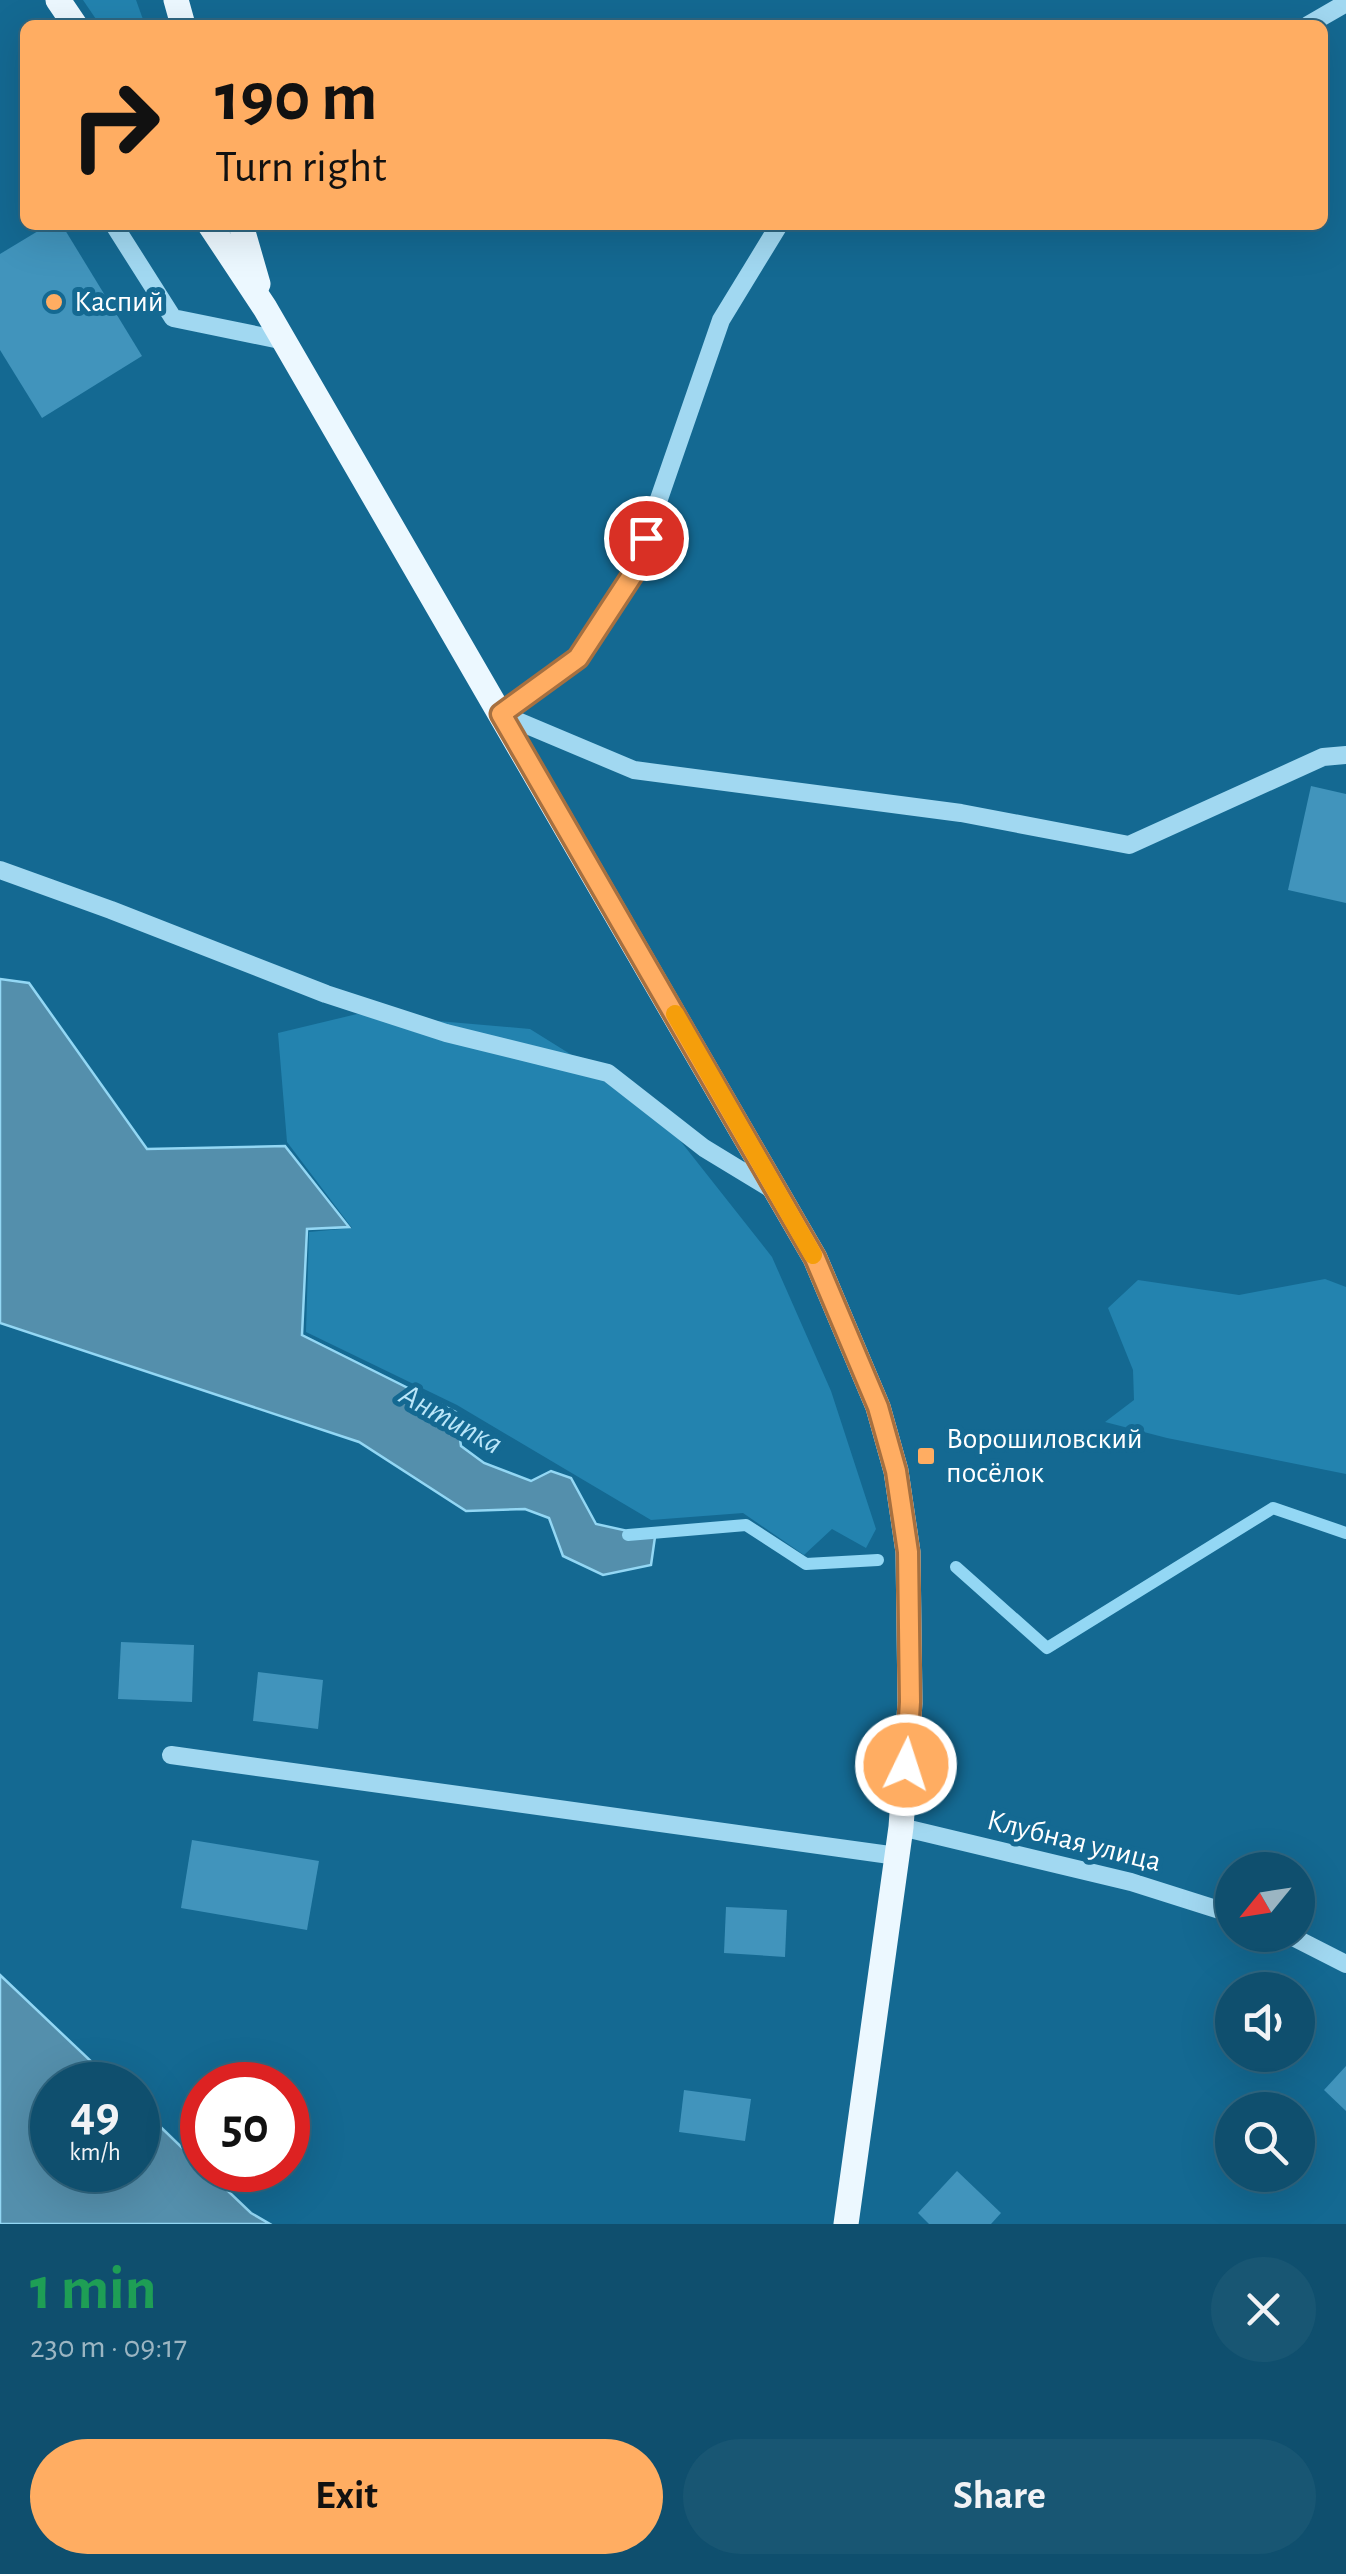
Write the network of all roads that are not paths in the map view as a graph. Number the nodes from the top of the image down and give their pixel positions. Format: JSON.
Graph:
{"nodes":[{"id":1,"x":1346,"y":3,"type":"edge"},
{"id":2,"x":1317,"y":20,"type":"edge"},
{"id":3,"x":117,"y":230,"type":"edge"},
{"id":4,"x":213,"y":230,"type":"edge"},
{"id":5,"x":243,"y":230,"type":"edge"},
{"id":6,"x":776,"y":230,"type":"edge"},
{"id":7,"x":266,"y":308,"type":"junction"},
{"id":8,"x":285,"y":342,"type":"junction"},
{"id":9,"x":501,"y":714,"type":"junction"},
{"id":10,"x":1346,"y":755,"type":"edge"},
{"id":11,"x":0,"y":870,"type":"edge"},
{"id":12,"x":778,"y":1193,"type":"junction"},
{"id":13,"x":171,"y":1755,"type":"dead end"},
{"id":14,"x":900,"y":1828,"type":"junction"},
{"id":15,"x":896,"y":1856,"type":"junction"},
{"id":16,"x":1215,"y":1909,"type":"edge"},
{"id":17,"x":1315,"y":1948,"type":"edge"},
{"id":18,"x":1346,"y":1964,"type":"edge"},
{"id":19,"x":846,"y":2224,"type":"edge"}],
"edges":[{"from":1,"to":2,"type":"street"},
{"from":3,"to":8,"type":"street"},
{"from":4,"to":7,"type":"main road"},
{"from":5,"to":7,"type":"main road"},
{"from":6,"to":9,"type":"street"},
{"from":7,"to":8,"type":"main road"},
{"from":8,"to":9,"type":"main road"},
{"from":9,"to":10,"type":"street"},
{"from":9,"to":12,"type":"main road"},
{"from":11,"to":12,"type":"street"},
{"from":12,"to":14,"type":"main road"},
{"from":13,"to":15,"type":"street"},
{"from":14,"to":15,"type":"main road"},
{"from":14,"to":16,"type":"street","name":"Клубная улица"},
{"from":15,"to":19,"type":"main road"},
{"from":17,"to":18,"type":"street"}]}
